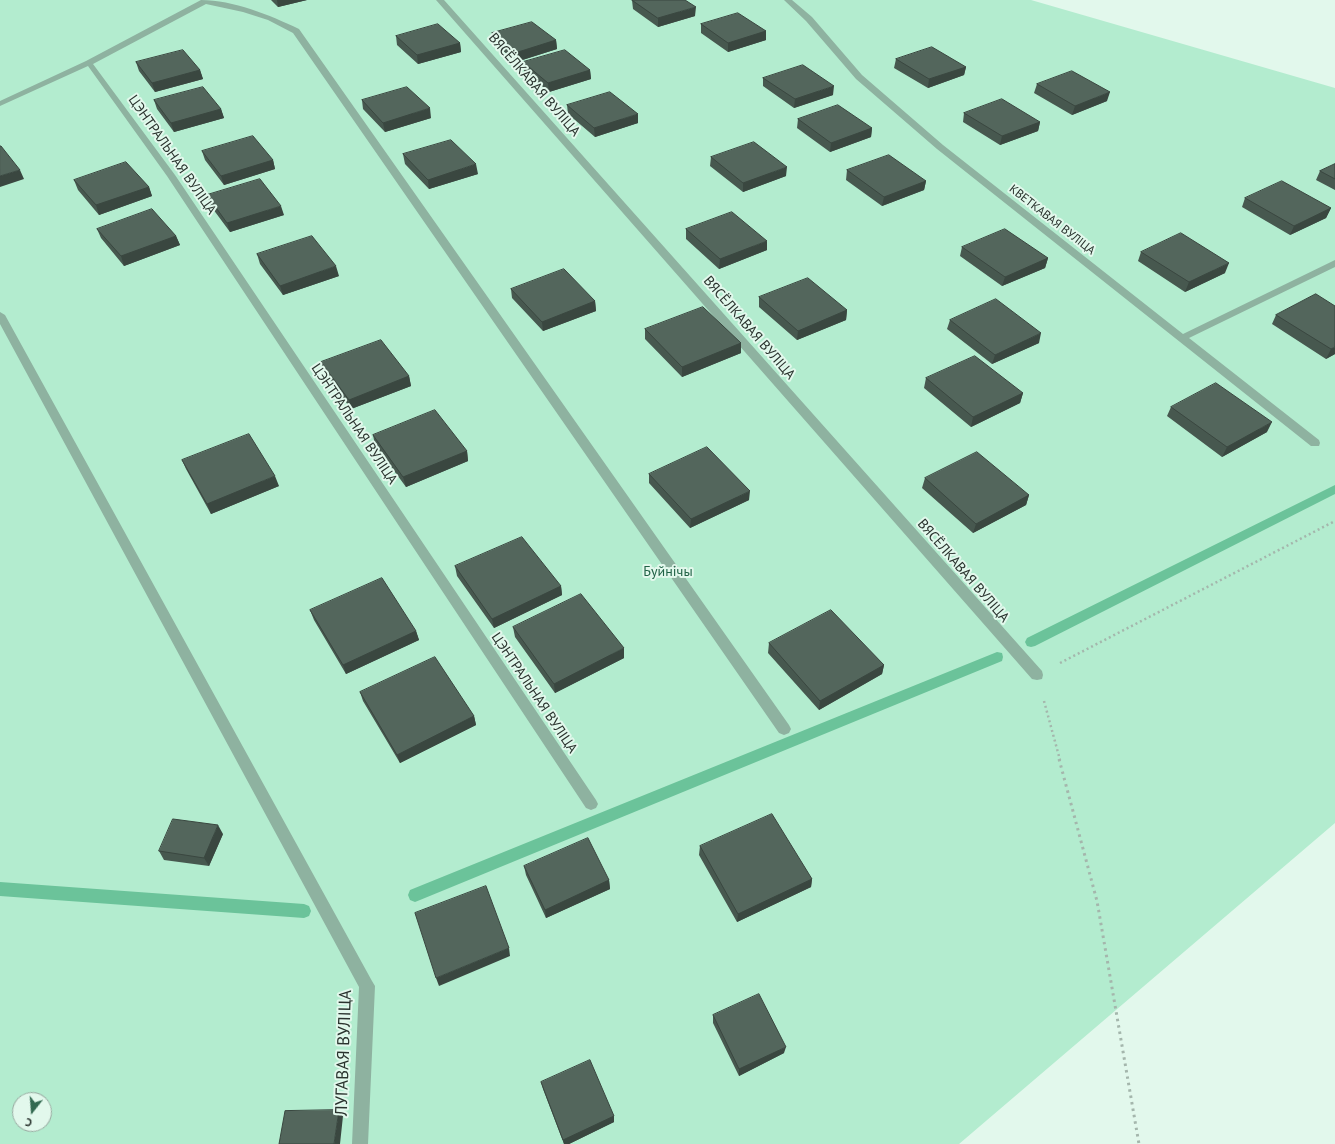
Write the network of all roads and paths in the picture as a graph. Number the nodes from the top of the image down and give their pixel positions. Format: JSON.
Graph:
{"nodes":[{"id":1,"x":440,"y":0,"type":"edge"},
{"id":2,"x":788,"y":0,"type":"edge"},
{"id":3,"x":206,"y":1,"type":"edge"},
{"id":4,"x":89,"y":63,"type":"junction"},
{"id":5,"x":0,"y":104,"type":"edge"},
{"id":6,"x":1335,"y":263,"type":"edge"},
{"id":7,"x":0,"y":315,"type":"edge"},
{"id":8,"x":1182,"y":338,"type":"junction"},
{"id":9,"x":1315,"y":443,"type":"dead end"},
{"id":10,"x":1335,"y":521,"type":"edge"},
{"id":11,"x":1037,"y":675,"type":"junction"},
{"id":12,"x":784,"y":729,"type":"dead end"},
{"id":13,"x":591,"y":804,"type":"dead end"},
{"id":14,"x":360,"y":1144,"type":"edge"},
{"id":15,"x":1139,"y":1144,"type":"edge"}],
"edges":[{"from":1,"to":11,"type":"street","name":"ВЯСЁЛКАВАЯ ВУЛІЦА"},
{"from":2,"to":8,"type":"street","name":"КВЕТКАВАЯ ВУЛІЦА"},
{"from":3,"to":4,"type":"street"},
{"from":3,"to":12,"type":"street"},
{"from":4,"to":5,"type":"street"},
{"from":4,"to":13,"type":"street","name":"ЦЭНТРАЛЬНАЯ ВУЛІЦА"},
{"from":6,"to":8,"type":"street"},
{"from":7,"to":14,"type":"street","name":"ЛУГАВАЯ ВУЛІЦА"},
{"from":8,"to":9,"type":"street","name":"КВЕТКАВАЯ ВУЛІЦА"},
{"from":10,"to":11,"type":"path"},
{"from":11,"to":15,"type":"path"}]}
